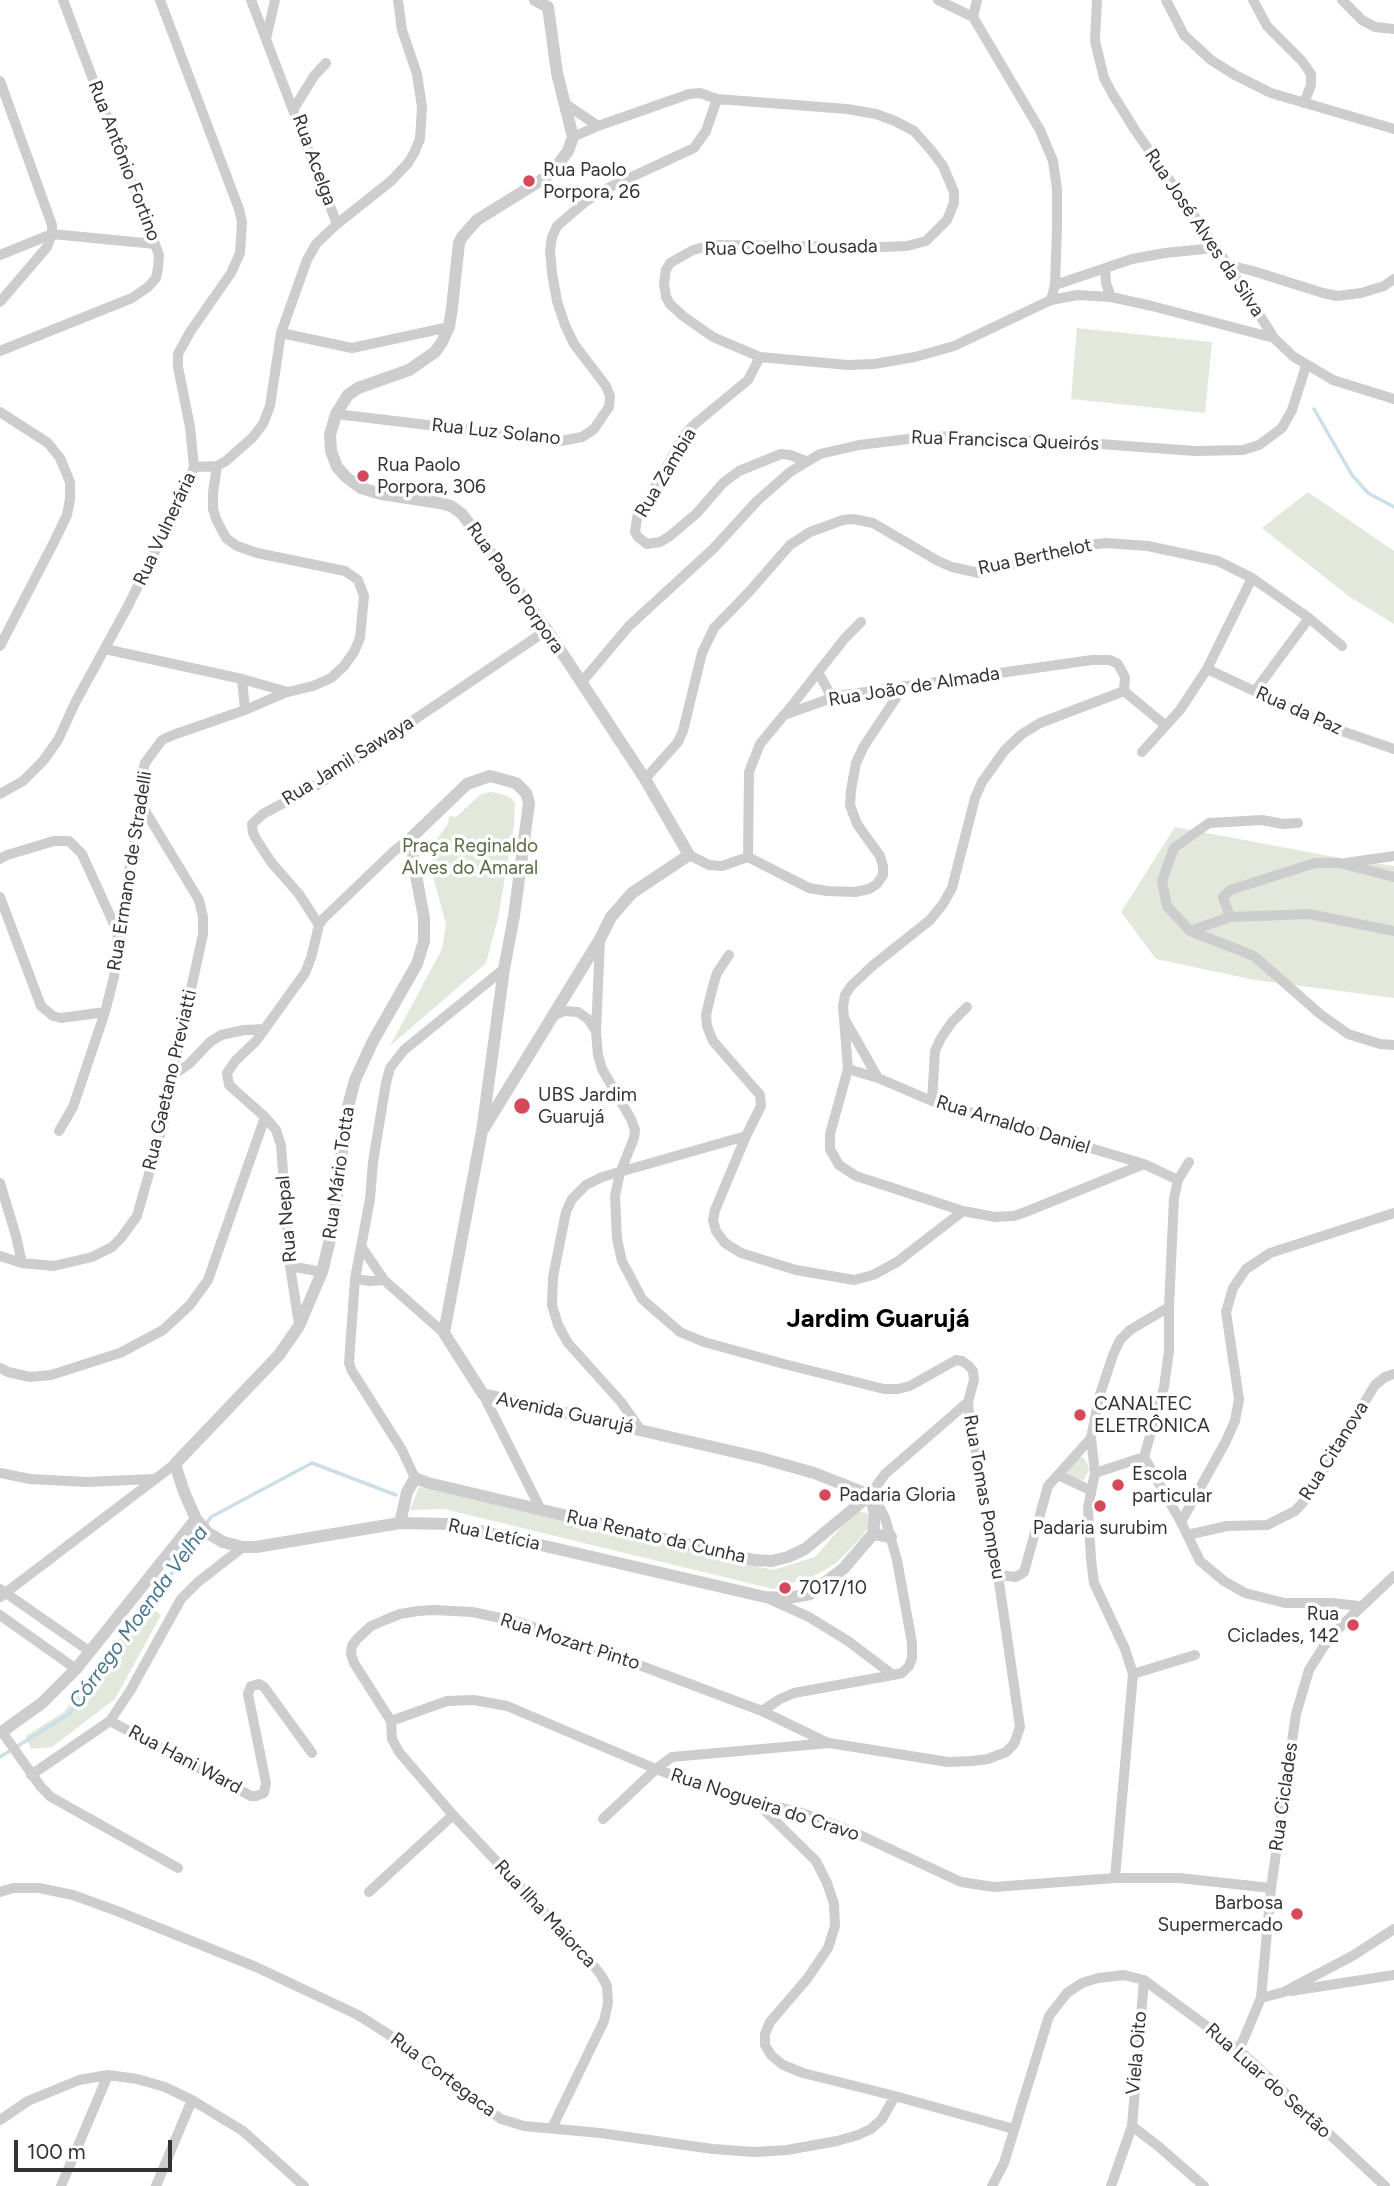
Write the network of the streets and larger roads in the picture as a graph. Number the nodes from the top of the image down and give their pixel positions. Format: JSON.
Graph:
{"nodes":[{"id":1,"x":63,"y":0,"type":"edge"},
{"id":2,"x":160,"y":0,"type":"edge"},
{"id":3,"x":251,"y":0,"type":"edge"},
{"id":4,"x":275,"y":0,"type":"edge"},
{"id":5,"x":398,"y":0,"type":"edge"},
{"id":6,"x":937,"y":0,"type":"edge"},
{"id":7,"x":976,"y":0,"type":"edge"},
{"id":8,"x":1097,"y":0,"type":"edge"},
{"id":9,"x":1166,"y":0,"type":"edge"},
{"id":10,"x":1253,"y":0,"type":"edge"},
{"id":11,"x":1342,"y":0,"type":"edge"},
{"id":12,"x":542,"y":2,"type":"edge"},
{"id":13,"x":973,"y":17,"type":"junction"},
{"id":14,"x":1394,"y":29,"type":"edge"},
{"id":15,"x":266,"y":40,"type":"junction"},
{"id":16,"x":326,"y":63,"type":"dead end"},
{"id":17,"x":0,"y":80,"type":"edge"},
{"id":18,"x":717,"y":100,"type":"junction"},
{"id":19,"x":564,"y":103,"type":"junction"},
{"id":20,"x":1304,"y":103,"type":"junction"},
{"id":21,"x":293,"y":110,"type":"junction"},
{"id":22,"x":598,"y":127,"type":"junction"},
{"id":23,"x":1394,"y":129,"type":"edge"},
{"id":24,"x":573,"y":137,"type":"junction"},
{"id":25,"x":337,"y":224,"type":"junction"},
{"id":26,"x":52,"y":234,"type":"junction"},
{"id":27,"x":155,"y":244,"type":"junction"},
{"id":28,"x":1214,"y":248,"type":"junction"},
{"id":29,"x":0,"y":255,"type":"edge"},
{"id":30,"x":1227,"y":265,"type":"junction"},
{"id":31,"x":1105,"y":268,"type":"junction"},
{"id":32,"x":1394,"y":279,"type":"edge"},
{"id":33,"x":1055,"y":285,"type":"junction"},
{"id":34,"x":1111,"y":297,"type":"junction"},
{"id":35,"x":1051,"y":300,"type":"junction"},
{"id":36,"x":0,"y":302,"type":"edge"},
{"id":37,"x":449,"y":327,"type":"junction"},
{"id":38,"x":281,"y":334,"type":"junction"},
{"id":39,"x":1274,"y":338,"type":"junction"},
{"id":40,"x":0,"y":351,"type":"edge"},
{"id":41,"x":760,"y":357,"type":"junction"},
{"id":42,"x":1306,"y":366,"type":"junction"},
{"id":43,"x":1394,"y":398,"type":"edge"},
{"id":44,"x":0,"y":411,"type":"edge"},
{"id":45,"x":336,"y":414,"type":"junction"},
{"id":46,"x":806,"y":461,"type":"junction"},
{"id":47,"x":218,"y":466,"type":"junction"},
{"id":48,"x":194,"y":467,"type":"junction"},
{"id":49,"x":1252,"y":578,"type":"junction"},
{"id":50,"x":1309,"y":618,"type":"junction"},
{"id":51,"x":861,"y":622,"type":"dead end"},
{"id":52,"x":547,"y":630,"type":"junction"},
{"id":53,"x":0,"y":646,"type":"edge"},
{"id":54,"x":1342,"y":646,"type":"dead end"},
{"id":55,"x":105,"y":649,"type":"junction"},
{"id":56,"x":1207,"y":669,"type":"junction"},
{"id":57,"x":818,"y":672,"type":"junction"},
{"id":58,"x":242,"y":679,"type":"junction"},
{"id":59,"x":581,"y":683,"type":"junction"},
{"id":60,"x":904,"y":686,"type":"junction"},
{"id":61,"x":1124,"y":691,"type":"junction"},
{"id":62,"x":1255,"y":691,"type":"junction"},
{"id":63,"x":288,"y":692,"type":"junction"},
{"id":64,"x":837,"y":696,"type":"junction"},
{"id":65,"x":245,"y":710,"type":"junction"},
{"id":66,"x":784,"y":715,"type":"junction"},
{"id":67,"x":1165,"y":725,"type":"junction"},
{"id":68,"x":1394,"y":749,"type":"edge"},
{"id":69,"x":1142,"y":752,"type":"dead end"},
{"id":70,"x":645,"y":779,"type":"junction"},
{"id":71,"x":0,"y":794,"type":"edge"},
{"id":72,"x":141,"y":804,"type":"junction"},
{"id":73,"x":1298,"y":823,"type":"dead end"},
{"id":74,"x":412,"y":837,"type":"junction"},
{"id":75,"x":689,"y":855,"type":"junction"},
{"id":76,"x":1394,"y":856,"type":"edge"},
{"id":77,"x":748,"y":857,"type":"junction"},
{"id":78,"x":0,"y":859,"type":"edge"},
{"id":79,"x":1339,"y":863,"type":"junction"},
{"id":80,"x":1394,"y":877,"type":"edge"},
{"id":81,"x":0,"y":897,"type":"edge"},
{"id":82,"x":1230,"y":917,"type":"junction"},
{"id":83,"x":319,"y":925,"type":"junction"},
{"id":84,"x":1190,"y":931,"type":"junction"},
{"id":85,"x":1394,"y":931,"type":"edge"},
{"id":86,"x":118,"y":933,"type":"junction"},
{"id":87,"x":600,"y":939,"type":"junction"},
{"id":88,"x":729,"y":955,"type":"dead end"},
{"id":89,"x":504,"y":969,"type":"junction"},
{"id":90,"x":967,"y":1007,"type":"dead end"},
{"id":91,"x":105,"y":1012,"type":"junction"},
{"id":92,"x":843,"y":1016,"type":"junction"},
{"id":93,"x":551,"y":1017,"type":"junction"},
{"id":94,"x":265,"y":1029,"type":"junction"},
{"id":95,"x":596,"y":1032,"type":"junction"},
{"id":96,"x":1394,"y":1045,"type":"edge"},
{"id":97,"x":848,"y":1069,"type":"junction"},
{"id":98,"x":172,"y":1076,"type":"junction"},
{"id":99,"x":878,"y":1078,"type":"junction"},
{"id":100,"x":488,"y":1086,"type":"junction"},
{"id":101,"x":507,"y":1093,"type":"junction"},
{"id":102,"x":932,"y":1101,"type":"junction"},
{"id":103,"x":265,"y":1117,"type":"junction"},
{"id":104,"x":59,"y":1131,"type":"dead end"},
{"id":105,"x":482,"y":1131,"type":"junction"},
{"id":106,"x":746,"y":1136,"type":"junction"},
{"id":107,"x":1189,"y":1162,"type":"dead end"},
{"id":108,"x":1144,"y":1164,"type":"junction"},
{"id":109,"x":620,"y":1173,"type":"junction"},
{"id":110,"x":1178,"y":1180,"type":"junction"},
{"id":111,"x":0,"y":1183,"type":"edge"},
{"id":112,"x":964,"y":1211,"type":"junction"},
{"id":113,"x":1394,"y":1213,"type":"edge"},
{"id":114,"x":361,"y":1246,"type":"junction"},
{"id":115,"x":0,"y":1256,"type":"edge"},
{"id":116,"x":22,"y":1263,"type":"junction"},
{"id":117,"x":290,"y":1266,"type":"junction"},
{"id":118,"x":322,"y":1272,"type":"junction"},
{"id":119,"x":355,"y":1279,"type":"junction"},
{"id":120,"x":384,"y":1280,"type":"junction"},
{"id":121,"x":1169,"y":1307,"type":"junction"},
{"id":122,"x":299,"y":1326,"type":"junction"},
{"id":123,"x":444,"y":1333,"type":"junction"},
{"id":124,"x":0,"y":1368,"type":"edge"},
{"id":125,"x":1394,"y":1374,"type":"edge"},
{"id":126,"x":483,"y":1394,"type":"junction"},
{"id":127,"x":968,"y":1402,"type":"junction"},
{"id":128,"x":640,"y":1429,"type":"junction"},
{"id":129,"x":1091,"y":1438,"type":"junction"},
{"id":130,"x":1144,"y":1457,"type":"junction"},
{"id":131,"x":175,"y":1465,"type":"junction"},
{"id":132,"x":0,"y":1473,"type":"edge"},
{"id":133,"x":1094,"y":1473,"type":"junction"},
{"id":134,"x":1058,"y":1475,"type":"junction"},
{"id":135,"x":415,"y":1478,"type":"junction"},
{"id":136,"x":154,"y":1479,"type":"junction"},
{"id":137,"x":1090,"y":1490,"type":"junction"},
{"id":138,"x":870,"y":1496,"type":"junction"},
{"id":139,"x":541,"y":1510,"type":"junction"},
{"id":140,"x":196,"y":1519,"type":"junction"},
{"id":141,"x":1181,"y":1522,"type":"junction"},
{"id":142,"x":400,"y":1523,"type":"junction"},
{"id":143,"x":873,"y":1534,"type":"junction"},
{"id":144,"x":1187,"y":1535,"type":"junction"},
{"id":145,"x":891,"y":1537,"type":"junction"},
{"id":146,"x":243,"y":1547,"type":"junction"},
{"id":147,"x":998,"y":1576,"type":"junction"},
{"id":148,"x":1394,"y":1576,"type":"edge"},
{"id":149,"x":2,"y":1593,"type":"edge"},
{"id":150,"x":810,"y":1594,"type":"junction"},
{"id":151,"x":765,"y":1597,"type":"junction"},
{"id":152,"x":1359,"y":1606,"type":"junction"},
{"id":153,"x":0,"y":1615,"type":"edge"},
{"id":154,"x":809,"y":1617,"type":"junction"},
{"id":155,"x":89,"y":1651,"type":"junction"},
{"id":156,"x":1195,"y":1654,"type":"dead end"},
{"id":157,"x":76,"y":1669,"type":"junction"},
{"id":158,"x":1133,"y":1674,"type":"junction"},
{"id":159,"x":893,"y":1675,"type":"junction"},
{"id":160,"x":762,"y":1711,"type":"junction"},
{"id":161,"x":110,"y":1721,"type":"junction"},
{"id":162,"x":391,"y":1721,"type":"junction"},
{"id":163,"x":1,"y":1733,"type":"edge"},
{"id":164,"x":829,"y":1743,"type":"junction"},
{"id":165,"x":312,"y":1753,"type":"dead end"},
{"id":166,"x":656,"y":1769,"type":"junction"},
{"id":167,"x":31,"y":1774,"type":"junction"},
{"id":168,"x":755,"y":1801,"type":"junction"},
{"id":169,"x":453,"y":1815,"type":"junction"},
{"id":170,"x":603,"y":1819,"type":"dead end"},
{"id":171,"x":178,"y":1868,"type":"dead end"},
{"id":172,"x":1115,"y":1878,"type":"junction"},
{"id":173,"x":1271,"y":1888,"type":"junction"},
{"id":174,"x":0,"y":1892,"type":"edge"},
{"id":175,"x":369,"y":1892,"type":"dead end"},
{"id":176,"x":1394,"y":1929,"type":"edge"},
{"id":177,"x":1394,"y":1975,"type":"edge"},
{"id":178,"x":1144,"y":1980,"type":"junction"},
{"id":179,"x":1284,"y":1992,"type":"junction"},
{"id":180,"x":1261,"y":1998,"type":"junction"},
{"id":181,"x":1239,"y":2050,"type":"junction"},
{"id":182,"x":108,"y":2076,"type":"junction"},
{"id":183,"x":895,"y":2096,"type":"junction"},
{"id":184,"x":192,"y":2100,"type":"junction"},
{"id":185,"x":0,"y":2120,"type":"edge"},
{"id":186,"x":1132,"y":2126,"type":"junction"},
{"id":187,"x":552,"y":2128,"type":"junction"},
{"id":188,"x":1014,"y":2129,"type":"junction"},
{"id":189,"x":61,"y":2186,"type":"edge"},
{"id":190,"x":156,"y":2186,"type":"edge"},
{"id":191,"x":304,"y":2186,"type":"edge"},
{"id":192,"x":992,"y":2186,"type":"edge"},
{"id":193,"x":1111,"y":2186,"type":"edge"},
{"id":194,"x":1204,"y":2186,"type":"edge"},
{"id":195,"x":1385,"y":2186,"type":"edge"}],
"edges":[{"from":1,"to":27,"type":"street","name":"Rua Antônio Fortino"},
{"from":2,"to":48,"type":"street","name":"Rua Vulnerária"},
{"from":3,"to":15,"type":"street"},
{"from":4,"to":15,"type":"street"},
{"from":5,"to":25,"type":"street"},
{"from":6,"to":13,"type":"street"},
{"from":7,"to":13,"type":"street"},
{"from":8,"to":28,"type":"street","name":"Rua José Alves da Silva"},
{"from":9,"to":20,"type":"street"},
{"from":10,"to":20,"type":"street"},
{"from":11,"to":14,"type":"street"},
{"from":12,"to":19,"type":"street"},
{"from":13,"to":33,"type":"street"},
{"from":15,"to":21,"type":"street"},
{"from":16,"to":21,"type":"street","name":"Rua Acelga"},
{"from":17,"to":26,"type":"street"},
{"from":18,"to":22,"type":"street","name":"Rua Coelho Lousada"},
{"from":18,"to":41,"type":"street","name":"Rua Coelho Lousada"},
{"from":18,"to":45,"type":"street","name":"Rua Luz Solano"},
{"from":19,"to":22,"type":"street"},
{"from":19,"to":24,"type":"street"},
{"from":20,"to":23,"type":"street"},
{"from":21,"to":25,"type":"street","name":"Rua Acelga"},
{"from":22,"to":24,"type":"street","name":"Rua Coelho Lousada"},
{"from":24,"to":37,"type":"street"},
{"from":25,"to":38,"type":"street"},
{"from":26,"to":27,"type":"street"},
{"from":26,"to":29,"type":"street"},
{"from":26,"to":36,"type":"street"},
{"from":27,"to":40,"type":"street","name":"Rua Antônio Fortino"},
{"from":28,"to":30,"type":"street","name":"Rua José Alves da Silva"},
{"from":28,"to":31,"type":"street"},
{"from":30,"to":32,"type":"street"},
{"from":30,"to":39,"type":"street","name":"Rua José Alves da Silva"},
{"from":31,"to":33,"type":"street"},
{"from":31,"to":34,"type":"street"},
{"from":33,"to":35,"type":"street"},
{"from":34,"to":35,"type":"street","name":"Rua Coelho Lousada"},
{"from":34,"to":39,"type":"street","name":"Rua Coelho Lousada"},
{"from":35,"to":41,"type":"street","name":"Rua Coelho Lousada"},
{"from":37,"to":38,"type":"street"},
{"from":37,"to":45,"type":"street"},
{"from":38,"to":47,"type":"street"},
{"from":39,"to":42,"type":"street","name":"Rua José Alves da Silva"},
{"from":41,"to":46,"type":"street","name":"Rua Zambia"},
{"from":42,"to":43,"type":"street","name":"Rua José Alves da Silva"},
{"from":42,"to":46,"type":"street","name":"Rua Francisca Queirós"},
{"from":44,"to":53,"type":"street"},
{"from":45,"to":52,"type":"street","name":"Rua Paolo Porpora"},
{"from":46,"to":59,"type":"street","name":"Rua Francisca Queirós"},
{"from":47,"to":48,"type":"street"},
{"from":47,"to":63,"type":"street","name":"Rua Ermano de Stradelli"},
{"from":48,"to":55,"type":"street","name":"Rua Vulnerária"},
{"from":49,"to":50,"type":"street","name":"Rua Berthelot"},
{"from":49,"to":56,"type":"street"},
{"from":49,"to":70,"type":"street","name":"Rua Berthelot"},
{"from":50,"to":54,"type":"street","name":"Rua Berthelot"},
{"from":50,"to":62,"type":"street"},
{"from":51,"to":57,"type":"street"},
{"from":52,"to":59,"type":"street","name":"Rua Paolo Porpora"},
{"from":52,"to":83,"type":"street","name":"Rua Jamil Sawaya"},
{"from":55,"to":58,"type":"street"},
{"from":55,"to":71,"type":"street","name":"Rua Vulnerária"},
{"from":56,"to":62,"type":"street","name":"Rua da Paz"},
{"from":56,"to":67,"type":"street"},
{"from":57,"to":64,"type":"street"},
{"from":57,"to":66,"type":"street"},
{"from":58,"to":63,"type":"street"},
{"from":58,"to":65,"type":"street"},
{"from":59,"to":70,"type":"street","name":"Rua Paolo Porpora"},
{"from":60,"to":61,"type":"street","name":"Rua João de Almada"},
{"from":60,"to":64,"type":"street","name":"Rua João de Almada"},
{"from":60,"to":77,"type":"street"},
{"from":61,"to":67,"type":"street"},
{"from":61,"to":92,"type":"street"},
{"from":62,"to":68,"type":"street","name":"Rua da Paz"},
{"from":63,"to":65,"type":"street","name":"Rua Ermano de Stradelli"},
{"from":64,"to":66,"type":"street","name":"Rua João de Almada"},
{"from":65,"to":72,"type":"street","name":"Rua Ermano de Stradelli"},
{"from":66,"to":77,"type":"street"},
{"from":67,"to":69,"type":"street"},
{"from":70,"to":75,"type":"street","name":"Rua Paolo Porpora"},
{"from":72,"to":86,"type":"street","name":"Rua Ermano de Stradelli"},
{"from":72,"to":98,"type":"street","name":"Rua Gaetano Previatti"},
{"from":73,"to":84,"type":"street"},
{"from":74,"to":83,"type":"street"},
{"from":74,"to":89,"type":"street"},
{"from":74,"to":118,"type":"street","name":"Rua Mário Totta"},
{"from":75,"to":77,"type":"street"},
{"from":75,"to":87,"type":"street"},
{"from":76,"to":79,"type":"street"},
{"from":78,"to":86,"type":"street"},
{"from":79,"to":80,"type":"street"},
{"from":79,"to":82,"type":"street"},
{"from":81,"to":91,"type":"street"},
{"from":82,"to":84,"type":"street"},
{"from":82,"to":85,"type":"street"},
{"from":83,"to":94,"type":"street"},
{"from":84,"to":96,"type":"street"},
{"from":86,"to":91,"type":"street","name":"Rua Ermano de Stradelli"},
{"from":87,"to":93,"type":"street"},
{"from":87,"to":95,"type":"street","name":"Rua Tomas Pompeu"},
{"from":88,"to":106,"type":"street"},
{"from":89,"to":100,"type":"street"},
{"from":89,"to":114,"type":"street"},
{"from":90,"to":102,"type":"street"},
{"from":91,"to":104,"type":"street","name":"Rua Ermano de Stradelli"},
{"from":92,"to":97,"type":"street"},
{"from":92,"to":99,"type":"street"},
{"from":93,"to":95,"type":"street"},
{"from":93,"to":101,"type":"street"},
{"from":94,"to":98,"type":"street"},
{"from":94,"to":103,"type":"street"},
{"from":95,"to":109,"type":"street","name":"Rua Tomas Pompeu"},
{"from":97,"to":99,"type":"street","name":"Rua Arnaldo Daniel"},
{"from":97,"to":112,"type":"street"},
{"from":98,"to":116,"type":"street","name":"Rua Gaetano Previatti"},
{"from":99,"to":102,"type":"street","name":"Rua Arnaldo Daniel"},
{"from":100,"to":101,"type":"street"},
{"from":100,"to":105,"type":"street"},
{"from":101,"to":105,"type":"street"},
{"from":102,"to":108,"type":"street","name":"Rua Arnaldo Daniel"},
{"from":103,"to":117,"type":"street","name":"Rua Nepal"},
{"from":103,"to":124,"type":"street"},
{"from":105,"to":123,"type":"street"},
{"from":106,"to":109,"type":"street"},
{"from":106,"to":112,"type":"street"},
{"from":107,"to":110,"type":"street"},
{"from":108,"to":110,"type":"street","name":"Rua Arnaldo Daniel"},
{"from":108,"to":112,"type":"street"},
{"from":109,"to":127,"type":"street","name":"Rua Tomas Pompeu"},
{"from":109,"to":128,"type":"street"},
{"from":110,"to":121,"type":"street"},
{"from":111,"to":116,"type":"street"},
{"from":113,"to":141,"type":"street"},
{"from":114,"to":119,"type":"street"},
{"from":114,"to":120,"type":"street"},
{"from":115,"to":116,"type":"street","name":"Rua Gaetano Previatti"},
{"from":117,"to":118,"type":"street"},
{"from":117,"to":122,"type":"street","name":"Rua Nepal"},
{"from":118,"to":122,"type":"street","name":"Rua Mário Totta"},
{"from":119,"to":120,"type":"street"},
{"from":119,"to":135,"type":"street"},
{"from":120,"to":123,"type":"street"},
{"from":121,"to":129,"type":"street"},
{"from":121,"to":130,"type":"street"},
{"from":122,"to":131,"type":"street","name":"Rua Mário Totta"},
{"from":123,"to":126,"type":"street","name":"Avenida Guarujá"},
{"from":125,"to":144,"type":"street","name":"Rua Citanova"},
{"from":126,"to":128,"type":"street","name":"Avenida Guarujá"},
{"from":126,"to":139,"type":"street"},
{"from":127,"to":138,"type":"street","name":"Rua Renato da Cunha"},
{"from":127,"to":147,"type":"street","name":"Rua Tomas Pompeu"},
{"from":128,"to":138,"type":"street","name":"Avenida Guarujá"},
{"from":129,"to":133,"type":"street"},
{"from":129,"to":134,"type":"street"},
{"from":130,"to":133,"type":"street"},
{"from":130,"to":141,"type":"street"},
{"from":131,"to":136,"type":"street","name":"Rua Mário Totta"},
{"from":131,"to":140,"type":"street"},
{"from":132,"to":136,"type":"street"},
{"from":133,"to":137,"type":"street"},
{"from":134,"to":137,"type":"street"},
{"from":134,"to":147,"type":"street"},
{"from":135,"to":139,"type":"street","name":"Rua Renato da Cunha"},
{"from":135,"to":142,"type":"street"},
{"from":136,"to":149,"type":"street","name":"Rua Mário Totta"},
{"from":137,"to":158,"type":"street"},
{"from":138,"to":139,"type":"street","name":"Rua Renato da Cunha"},
{"from":138,"to":143,"type":"street"},
{"from":138,"to":145,"type":"street"},
{"from":140,"to":146,"type":"street","name":"Rua Letícia"},
{"from":140,"to":155,"type":"street"},
{"from":141,"to":144,"type":"street"},
{"from":142,"to":146,"type":"street","name":"Rua Letícia"},
{"from":142,"to":151,"type":"street","name":"Rua Letícia"},
{"from":143,"to":145,"type":"street"},
{"from":143,"to":150,"type":"street"},
{"from":144,"to":152,"type":"street"},
{"from":145,"to":159,"type":"street"},
{"from":146,"to":161,"type":"street"},
{"from":147,"to":164,"type":"street","name":"Rua Tomas Pompeu"},
{"from":148,"to":152,"type":"street","name":"Rua Ciclades"},
{"from":149,"to":155,"type":"street"},
{"from":150,"to":151,"type":"street"},
{"from":150,"to":154,"type":"street"},
{"from":151,"to":154,"type":"street","name":"Rua Letícia"},
{"from":152,"to":173,"type":"street","name":"Rua Ciclades"},
{"from":153,"to":157,"type":"street"},
{"from":154,"to":159,"type":"street","name":"Rua Letícia"},
{"from":155,"to":157,"type":"street"},
{"from":156,"to":158,"type":"street"},
{"from":157,"to":163,"type":"street"},
{"from":158,"to":172,"type":"street"},
{"from":159,"to":160,"type":"street"},
{"from":160,"to":162,"type":"street","name":"Rua Mozart Pinto"},
{"from":160,"to":164,"type":"street","name":"Rua Mozart Pinto"},
{"from":161,"to":165,"type":"street","name":"Rua Hani Ward"},
{"from":161,"to":167,"type":"street"},
{"from":162,"to":166,"type":"street","name":"Rua Nogueira do Cravo"},
{"from":162,"to":169,"type":"street","name":"Rua Ilha Maiorca"},
{"from":163,"to":167,"type":"street"},
{"from":164,"to":166,"type":"street","name":"Rua Tomas Pompeu"},
{"from":166,"to":168,"type":"street","name":"Rua Nogueira do Cravo"},
{"from":166,"to":170,"type":"street","name":"Rua Tomas Pompeu"},
{"from":167,"to":171,"type":"street"},
{"from":168,"to":172,"type":"street","name":"Rua Nogueira do Cravo"},
{"from":168,"to":183,"type":"street"},
{"from":169,"to":175,"type":"street"},
{"from":169,"to":187,"type":"street","name":"Rua Ilha Maiorca"},
{"from":172,"to":173,"type":"street","name":"Rua Nogueira do Cravo"},
{"from":173,"to":180,"type":"street","name":"Rua Ciclades"},
{"from":174,"to":187,"type":"street","name":"Rua Cortegaca"},
{"from":176,"to":179,"type":"street"},
{"from":177,"to":179,"type":"street"},
{"from":178,"to":181,"type":"street","name":"Rua Luar do Sertão"},
{"from":178,"to":186,"type":"street","name":"Viela Oito"},
{"from":178,"to":188,"type":"street"},
{"from":179,"to":180,"type":"street"},
{"from":180,"to":181,"type":"street","name":"Rua Ciclades"},
{"from":181,"to":195,"type":"street","name":"Rua Luar do Sertão"},
{"from":182,"to":184,"type":"street"},
{"from":182,"to":185,"type":"street"},
{"from":182,"to":189,"type":"street"},
{"from":183,"to":187,"type":"street","name":"Rua Cortegaca"},
{"from":183,"to":188,"type":"street"},
{"from":184,"to":190,"type":"street"},
{"from":184,"to":191,"type":"street"},
{"from":186,"to":193,"type":"street","name":"Viela Oito"},
{"from":186,"to":194,"type":"street"},
{"from":188,"to":192,"type":"street"}]}
